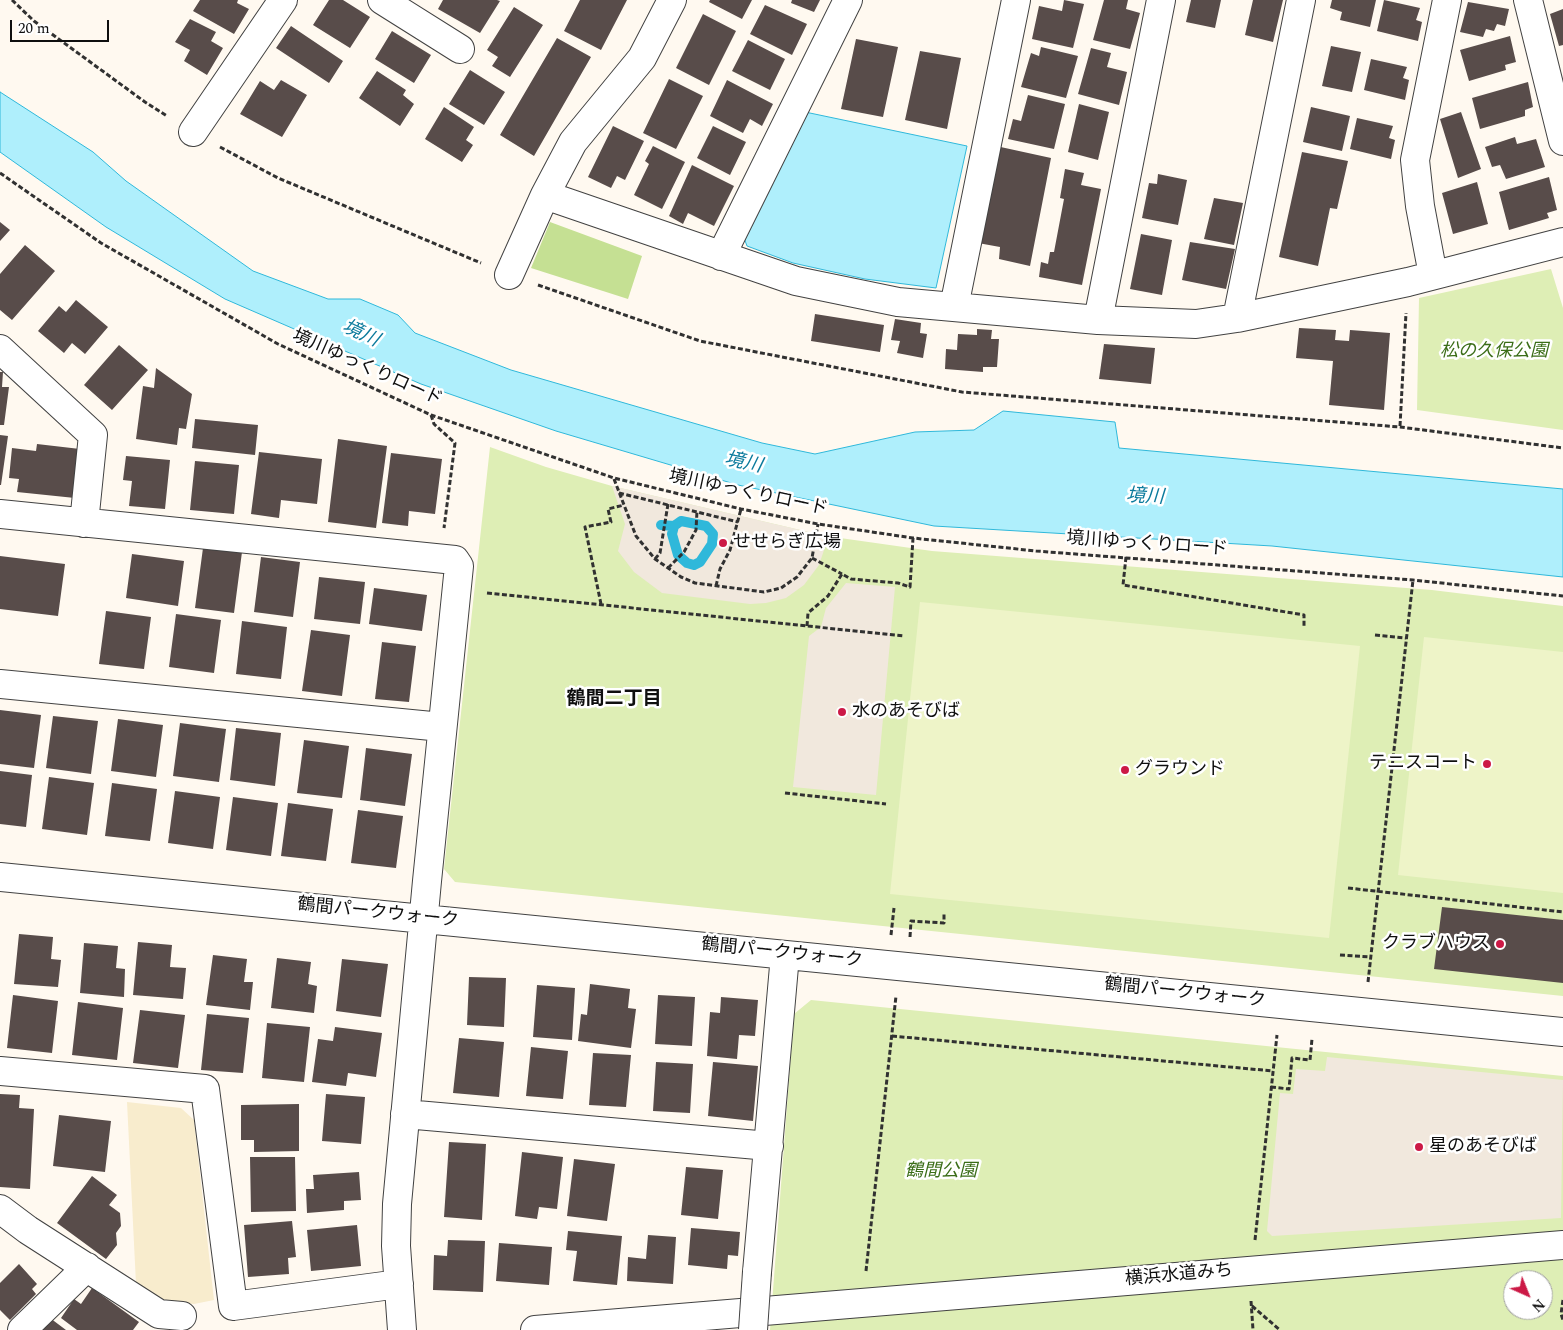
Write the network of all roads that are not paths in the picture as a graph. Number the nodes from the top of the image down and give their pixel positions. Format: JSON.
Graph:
{"nodes":[{"id":1,"x":283,"y":0,"type":"edge"},
{"id":2,"x":382,"y":0,"type":"edge"},
{"id":3,"x":672,"y":0,"type":"edge"},
{"id":4,"x":848,"y":0,"type":"edge"},
{"id":5,"x":1016,"y":0,"type":"edge"},
{"id":6,"x":1161,"y":0,"type":"edge"},
{"id":7,"x":1302,"y":0,"type":"edge"},
{"id":8,"x":1447,"y":0,"type":"edge"},
{"id":9,"x":1528,"y":0,"type":"edge"},
{"id":10,"x":460,"y":49,"type":"dead end"},
{"id":11,"x":1562,"y":130,"type":"edge"},
{"id":12,"x":193,"y":132,"type":"dead end"},
{"id":13,"x":545,"y":195,"type":"junction"},
{"id":14,"x":1563,"y":242,"type":"edge"},
{"id":15,"x":722,"y":256,"type":"junction"},
{"id":16,"x":509,"y":275,"type":"dead end"},
{"id":17,"x":1421,"y":278,"type":"junction"},
{"id":18,"x":954,"y":307,"type":"junction"},
{"id":19,"x":1237,"y":318,"type":"junction"},
{"id":20,"x":1098,"y":320,"type":"junction"},
{"id":21,"x":0,"y":350,"type":"edge"},
{"id":22,"x":0,"y":514,"type":"edge"},
{"id":23,"x":84,"y":522,"type":"junction"},
{"id":24,"x":0,"y":684,"type":"edge"},
{"id":25,"x":442,"y":727,"type":"junction"},
{"id":26,"x":0,"y":877,"type":"edge"},
{"id":27,"x":423,"y":919,"type":"junction"},
{"id":28,"x":785,"y":955,"type":"junction"},
{"id":29,"x":1563,"y":1032,"type":"edge"},
{"id":30,"x":0,"y":1070,"type":"edge"},
{"id":31,"x":405,"y":1114,"type":"junction"},
{"id":32,"x":768,"y":1146,"type":"junction"},
{"id":33,"x":0,"y":1209,"type":"edge"},
{"id":34,"x":1563,"y":1245,"type":"edge"},
{"id":35,"x":88,"y":1267,"type":"junction"},
{"id":36,"x":399,"y":1293,"type":"junction"},
{"id":37,"x":182,"y":1316,"type":"dead end"},
{"id":38,"x":22,"y":1330,"type":"edge"},
{"id":39,"x":402,"y":1330,"type":"edge"},
{"id":40,"x":535,"y":1330,"type":"edge"},
{"id":41,"x":753,"y":1330,"type":"edge"}],
"edges":[{"from":1,"to":12,"type":"street"},
{"from":2,"to":10,"type":"street"},
{"from":3,"to":13,"type":"street"},
{"from":4,"to":15,"type":"street"},
{"from":5,"to":18,"type":"street"},
{"from":6,"to":20,"type":"street"},
{"from":7,"to":19,"type":"street"},
{"from":8,"to":17,"type":"street"},
{"from":9,"to":11,"type":"street"},
{"from":13,"to":15,"type":"street"},
{"from":13,"to":16,"type":"street"},
{"from":14,"to":17,"type":"street"},
{"from":15,"to":18,"type":"street"},
{"from":17,"to":19,"type":"street"},
{"from":18,"to":20,"type":"street"},
{"from":19,"to":20,"type":"street"},
{"from":21,"to":23,"type":"street"},
{"from":22,"to":23,"type":"street"},
{"from":23,"to":25,"type":"street"},
{"from":24,"to":25,"type":"street"},
{"from":25,"to":27,"type":"street"},
{"from":26,"to":27,"type":"street","name":"鶴間パークウォーク"},
{"from":27,"to":28,"type":"street","name":"鶴間パークウォーク"},
{"from":27,"to":31,"type":"street"},
{"from":28,"to":29,"type":"street","name":"鶴間パークウォーク"},
{"from":28,"to":32,"type":"street"},
{"from":30,"to":36,"type":"street"},
{"from":31,"to":32,"type":"street"},
{"from":31,"to":36,"type":"street"},
{"from":32,"to":41,"type":"street","bridge":true},
{"from":33,"to":35,"type":"street"},
{"from":34,"to":40,"type":"street","name":"横浜水道みち"},
{"from":35,"to":37,"type":"street"},
{"from":35,"to":38,"type":"street"},
{"from":36,"to":39,"type":"street"}]}
